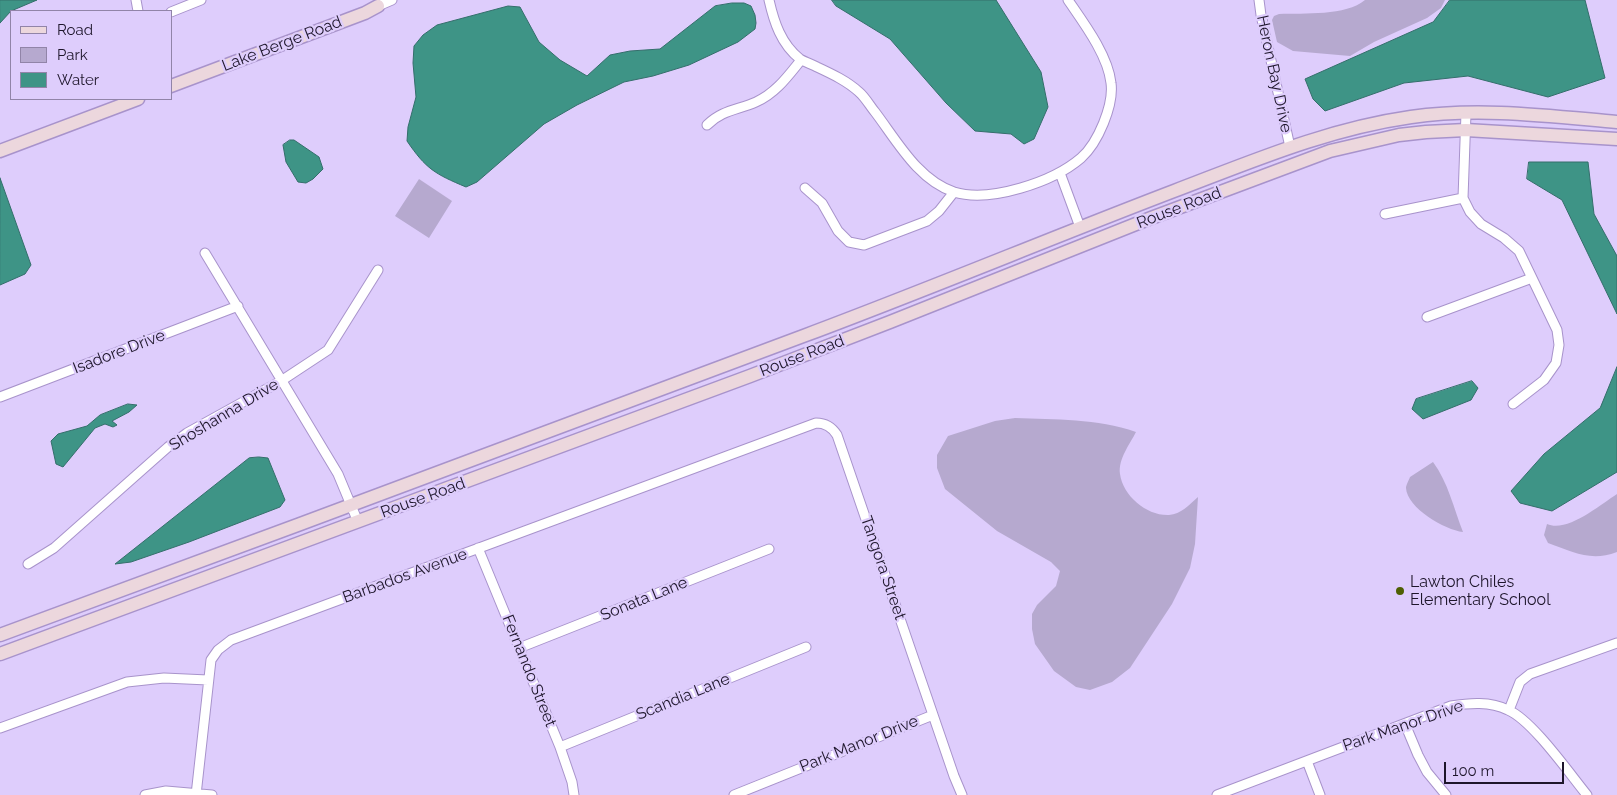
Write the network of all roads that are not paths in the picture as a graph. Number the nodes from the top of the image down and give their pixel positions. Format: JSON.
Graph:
{"nodes":[{"id":1,"x":201,"y":0,"type":"edge"},
{"id":2,"x":392,"y":0,"type":"edge"},
{"id":3,"x":769,"y":0,"type":"edge"},
{"id":4,"x":1068,"y":0,"type":"edge"},
{"id":5,"x":1259,"y":0,"type":"edge"},
{"id":6,"x":378,"y":6,"type":"joint"},
{"id":7,"x":172,"y":12,"type":"edge"},
{"id":8,"x":801,"y":60,"type":"junction"},
{"id":9,"x":172,"y":86,"type":"edge"},
{"id":10,"x":135,"y":100,"type":"edge"},
{"id":11,"x":1466,"y":113,"type":"junction"},
{"id":12,"x":1617,"y":122,"type":"edge"},
{"id":13,"x":707,"y":125,"type":"dead end"},
{"id":14,"x":1466,"y":130,"type":"junction"},
{"id":15,"x":1617,"y":139,"type":"edge"},
{"id":16,"x":1290,"y":147,"type":"junction"},
{"id":17,"x":0,"y":151,"type":"edge"},
{"id":18,"x":1060,"y":173,"type":"junction"},
{"id":19,"x":805,"y":188,"type":"dead end"},
{"id":20,"x":954,"y":192,"type":"junction"},
{"id":21,"x":1463,"y":198,"type":"junction"},
{"id":22,"x":1385,"y":214,"type":"dead end"},
{"id":23,"x":1080,"y":227,"type":"junction"},
{"id":24,"x":205,"y":253,"type":"dead end"},
{"id":25,"x":378,"y":270,"type":"dead end"},
{"id":26,"x":1532,"y":278,"type":"junction"},
{"id":27,"x":238,"y":306,"type":"junction"},
{"id":28,"x":1427,"y":317,"type":"dead end"},
{"id":29,"x":281,"y":381,"type":"junction"},
{"id":30,"x":0,"y":397,"type":"edge"},
{"id":31,"x":1513,"y":404,"type":"dead end"},
{"id":32,"x":828,"y":425,"type":"joint"},
{"id":33,"x":351,"y":506,"type":"junction"},
{"id":34,"x":358,"y":522,"type":"junction"},
{"id":35,"x":478,"y":548,"type":"junction"},
{"id":36,"x":769,"y":549,"type":"dead end"},
{"id":37,"x":28,"y":564,"type":"dead end"},
{"id":38,"x":0,"y":635,"type":"edge"},
{"id":39,"x":1617,"y":642,"type":"edge"},
{"id":40,"x":519,"y":648,"type":"junction"},
{"id":41,"x":806,"y":648,"type":"dead end"},
{"id":42,"x":0,"y":654,"type":"edge"},
{"id":43,"x":208,"y":680,"type":"junction"},
{"id":44,"x":1508,"y":710,"type":"junction"},
{"id":45,"x":933,"y":714,"type":"junction"},
{"id":46,"x":1405,"y":724,"type":"junction"},
{"id":47,"x":0,"y":728,"type":"edge"},
{"id":48,"x":560,"y":747,"type":"junction"},
{"id":49,"x":1307,"y":761,"type":"junction"},
{"id":50,"x":197,"y":794,"type":"edge"},
{"id":51,"x":145,"y":795,"type":"edge"},
{"id":52,"x":212,"y":795,"type":"edge"},
{"id":53,"x":574,"y":795,"type":"edge"},
{"id":54,"x":734,"y":795,"type":"edge"},
{"id":55,"x":962,"y":795,"type":"edge"},
{"id":56,"x":1218,"y":795,"type":"edge"},
{"id":57,"x":1320,"y":795,"type":"edge"},
{"id":58,"x":1446,"y":795,"type":"edge"},
{"id":59,"x":1587,"y":795,"type":"edge"}],
"edges":[{"from":1,"to":7,"type":"street"},
{"from":2,"to":6,"type":"street","name":"Lake Berge Road"},
{"from":3,"to":8,"type":"street"},
{"from":4,"to":18,"type":"street"},
{"from":5,"to":16,"type":"street","name":"Heron Bay Drive"},
{"from":6,"to":9,"type":"street","name":"Lake Berge Road"},
{"from":8,"to":13,"type":"street"},
{"from":8,"to":20,"type":"street"},
{"from":10,"to":17,"type":"street"},
{"from":11,"to":12,"type":"street","name":"Rouse Road"},
{"from":11,"to":14,"type":"street"},
{"from":11,"to":16,"type":"street","name":"Rouse Road"},
{"from":14,"to":15,"type":"street","name":"Rouse Road"},
{"from":14,"to":21,"type":"street"},
{"from":14,"to":34,"type":"street","name":"Rouse Road"},
{"from":16,"to":23,"type":"street","name":"Rouse Road"},
{"from":18,"to":20,"type":"street"},
{"from":18,"to":23,"type":"street"},
{"from":19,"to":20,"type":"street"},
{"from":21,"to":22,"type":"street"},
{"from":21,"to":26,"type":"street"},
{"from":23,"to":33,"type":"street","name":"Rouse Road"},
{"from":24,"to":27,"type":"street"},
{"from":25,"to":29,"type":"street","name":"Shoshanna Drive"},
{"from":26,"to":28,"type":"street"},
{"from":26,"to":31,"type":"street"},
{"from":27,"to":29,"type":"street"},
{"from":27,"to":30,"type":"street","name":"Isadore Drive"},
{"from":29,"to":33,"type":"street"},
{"from":29,"to":37,"type":"street","name":"Shoshanna Drive"},
{"from":32,"to":35,"type":"street","name":"Barbados Avenue"},
{"from":32,"to":45,"type":"street","name":"Tangora Street"},
{"from":33,"to":34,"type":"street"},
{"from":33,"to":38,"type":"street","name":"Rouse Road"},
{"from":34,"to":42,"type":"street","name":"Rouse Road"},
{"from":35,"to":40,"type":"street","name":"Fernando Street"},
{"from":35,"to":43,"type":"street","name":"Barbados Avenue"},
{"from":36,"to":40,"type":"street","name":"Sonata Lane"},
{"from":39,"to":44,"type":"street"},
{"from":40,"to":48,"type":"street","name":"Fernando Street"},
{"from":41,"to":48,"type":"street","name":"Scandia Lane"},
{"from":43,"to":47,"type":"street"},
{"from":43,"to":50,"type":"street","name":"Barbados Avenue"},
{"from":44,"to":46,"type":"street","name":"Park Manor Drive"},
{"from":44,"to":59,"type":"street","name":"Park Manor Drive"},
{"from":45,"to":54,"type":"street","name":"Park Manor Drive"},
{"from":45,"to":55,"type":"street","name":"Park Manor Drive"},
{"from":46,"to":49,"type":"street","name":"Park Manor Drive"},
{"from":46,"to":58,"type":"street"},
{"from":48,"to":53,"type":"street","name":"Fernando Street"},
{"from":49,"to":56,"type":"street","name":"Park Manor Drive"},
{"from":49,"to":57,"type":"street"},
{"from":50,"to":51,"type":"street"},
{"from":50,"to":52,"type":"street"}]}
